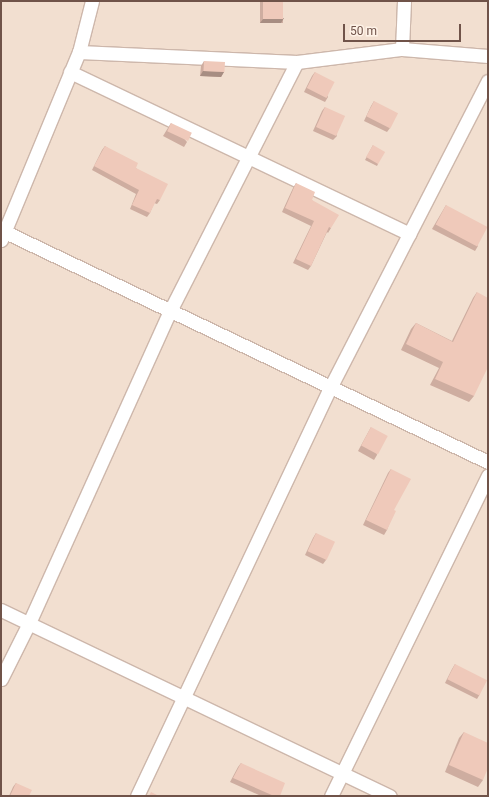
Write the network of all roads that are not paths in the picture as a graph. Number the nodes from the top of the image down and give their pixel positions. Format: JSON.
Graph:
{"nodes":[{"id":1,"x":92,"y":1,"type":"edge"},
{"id":2,"x":404,"y":1,"type":"edge"},
{"id":3,"x":402,"y":49,"type":"junction"},
{"id":4,"x":79,"y":52,"type":"junction"},
{"id":5,"x":488,"y":56,"type":"edge"},
{"id":6,"x":297,"y":62,"type":"junction"},
{"id":7,"x":70,"y":72,"type":"junction"},
{"id":8,"x":488,"y":81,"type":"edge"},
{"id":9,"x":249,"y":156,"type":"junction"},
{"id":10,"x":2,"y":234,"type":"edge"},
{"id":11,"x":409,"y":234,"type":"junction"},
{"id":12,"x":171,"y":309,"type":"junction"},
{"id":13,"x":331,"y":386,"type":"junction"},
{"id":14,"x":488,"y":462,"type":"edge"},
{"id":15,"x":488,"y":475,"type":"edge"},
{"id":16,"x":1,"y":610,"type":"edge"},
{"id":17,"x":29,"y":623,"type":"junction"},
{"id":18,"x":1,"y":679,"type":"edge"},
{"id":19,"x":184,"y":697,"type":"junction"},
{"id":20,"x":342,"y":772,"type":"junction"},
{"id":21,"x":137,"y":796,"type":"edge"},
{"id":22,"x":331,"y":796,"type":"edge"},
{"id":23,"x":390,"y":796,"type":"edge"}],
"edges":[{"from":1,"to":4,"type":"street"},
{"from":2,"to":3,"type":"street"},
{"from":3,"to":5,"type":"street"},
{"from":3,"to":6,"type":"street"},
{"from":4,"to":6,"type":"street"},
{"from":4,"to":7,"type":"street"},
{"from":6,"to":9,"type":"street"},
{"from":7,"to":9,"type":"street"},
{"from":7,"to":10,"type":"street"},
{"from":8,"to":11,"type":"street"},
{"from":9,"to":11,"type":"street"},
{"from":9,"to":12,"type":"street"},
{"from":10,"to":12,"type":"street"},
{"from":11,"to":13,"type":"street"},
{"from":12,"to":13,"type":"street"},
{"from":12,"to":17,"type":"street"},
{"from":13,"to":14,"type":"street"},
{"from":13,"to":19,"type":"street"},
{"from":15,"to":20,"type":"street"},
{"from":16,"to":17,"type":"street"},
{"from":17,"to":18,"type":"street"},
{"from":17,"to":19,"type":"street"},
{"from":19,"to":20,"type":"street"},
{"from":19,"to":21,"type":"street"},
{"from":20,"to":22,"type":"street"},
{"from":20,"to":23,"type":"street"}]}
